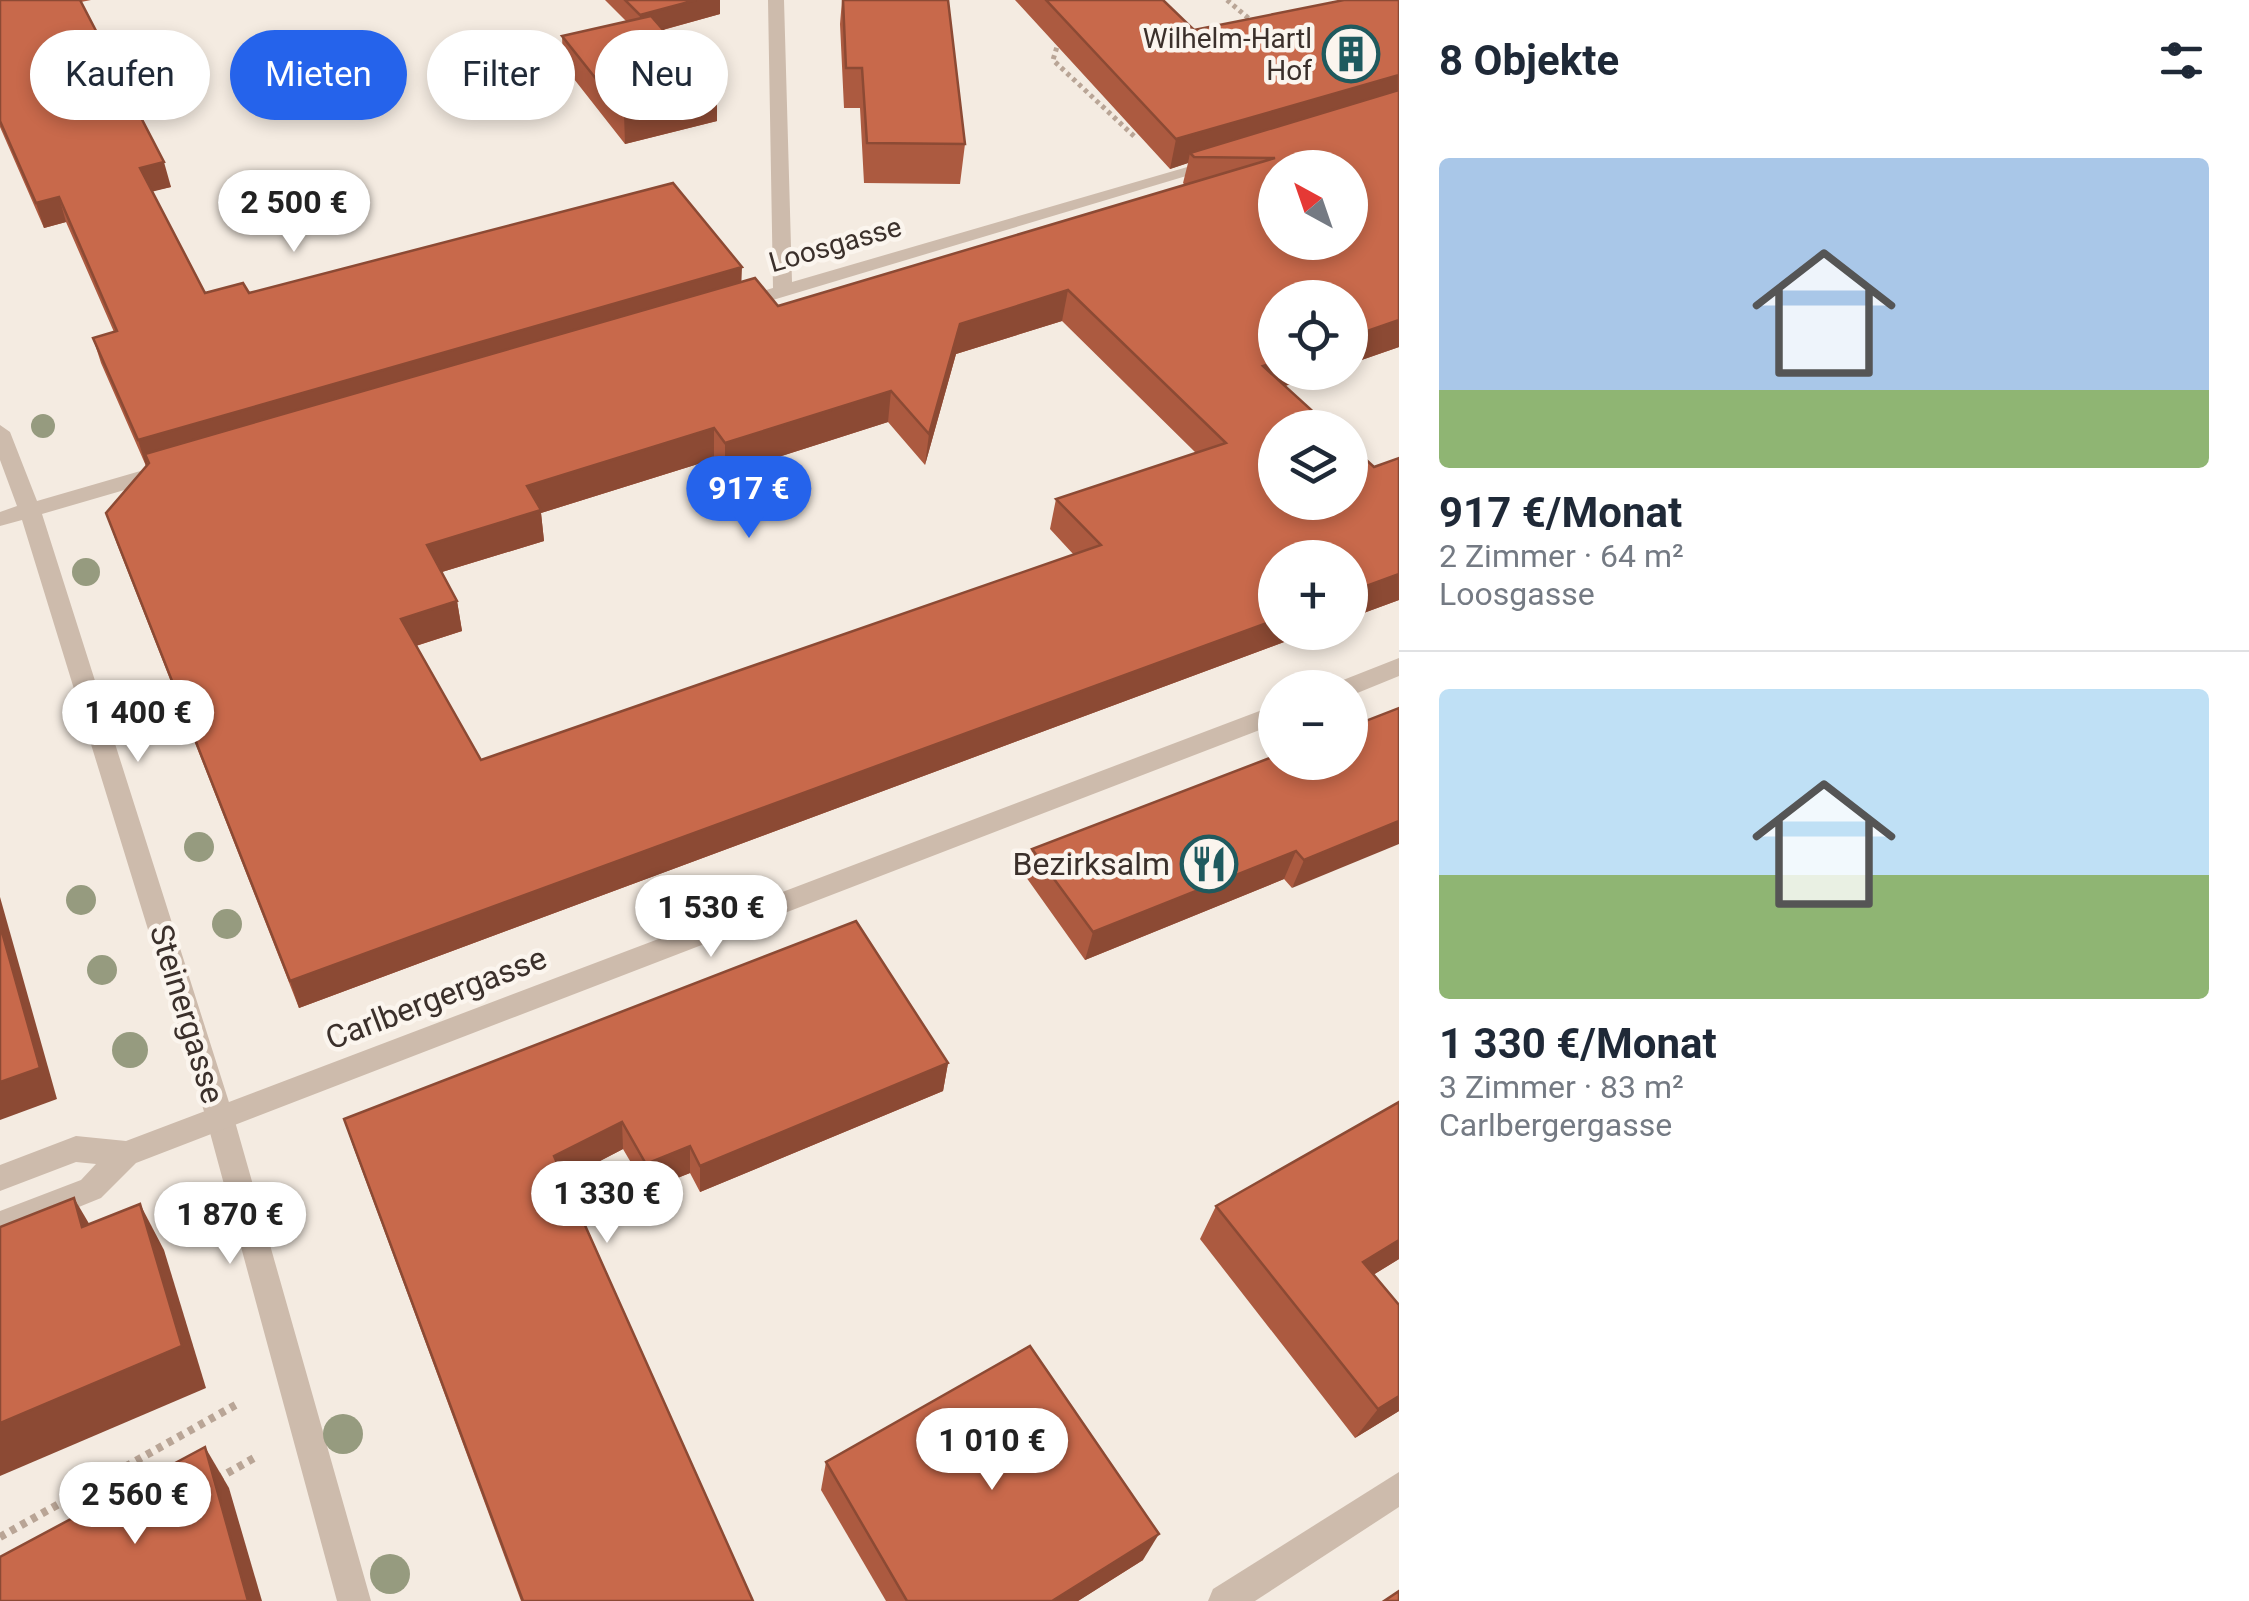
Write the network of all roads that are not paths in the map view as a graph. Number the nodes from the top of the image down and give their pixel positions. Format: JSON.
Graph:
{"nodes":[{"id":1,"x":776,"y":0,"type":"edge"},
{"id":2,"x":1229,"y":160,"type":"edge"},
{"id":3,"x":783,"y":291,"type":"junction"},
{"id":4,"x":726,"y":307,"type":"edge"},
{"id":5,"x":0,"y":432,"type":"edge"},
{"id":6,"x":180,"y":466,"type":"edge"},
{"id":7,"x":30,"y":510,"type":"junction"},
{"id":8,"x":0,"y":519,"type":"edge"},
{"id":9,"x":1399,"y":667,"type":"edge"},
{"id":10,"x":1368,"y":679,"type":"edge"},
{"id":11,"x":1258,"y":721,"type":"edge"},
{"id":12,"x":220,"y":1118,"type":"junction"},
{"id":13,"x":126,"y":1154,"type":"junction"},
{"id":14,"x":0,"y":1178,"type":"edge"},
{"id":15,"x":0,"y":1225,"type":"edge"},
{"id":16,"x":1399,"y":1488,"type":"edge"},
{"id":17,"x":354,"y":1601,"type":"edge"},
{"id":18,"x":1225,"y":1601,"type":"edge"}],
"edges":[{"from":1,"to":3,"type":"street"},
{"from":2,"to":3,"type":"street","name":"Loosgasse"},
{"from":3,"to":4,"type":"street","name":"Loosgasse"},
{"from":5,"to":7,"type":"street","name":"Steinergasse"},
{"from":6,"to":7,"type":"street"},
{"from":7,"to":8,"type":"street"},
{"from":7,"to":12,"type":"street","name":"Steinergasse"},
{"from":9,"to":10,"type":"street"},
{"from":11,"to":12,"type":"street","name":"Carlbergergasse"},
{"from":12,"to":13,"type":"street","name":"Carlbergergasse"},
{"from":12,"to":17,"type":"street","name":"Steinergasse"},
{"from":13,"to":14,"type":"street","name":"Carlbergergasse"},
{"from":13,"to":15,"type":"street","name":"Carlbergergasse"},
{"from":16,"to":18,"type":"street"}]}
